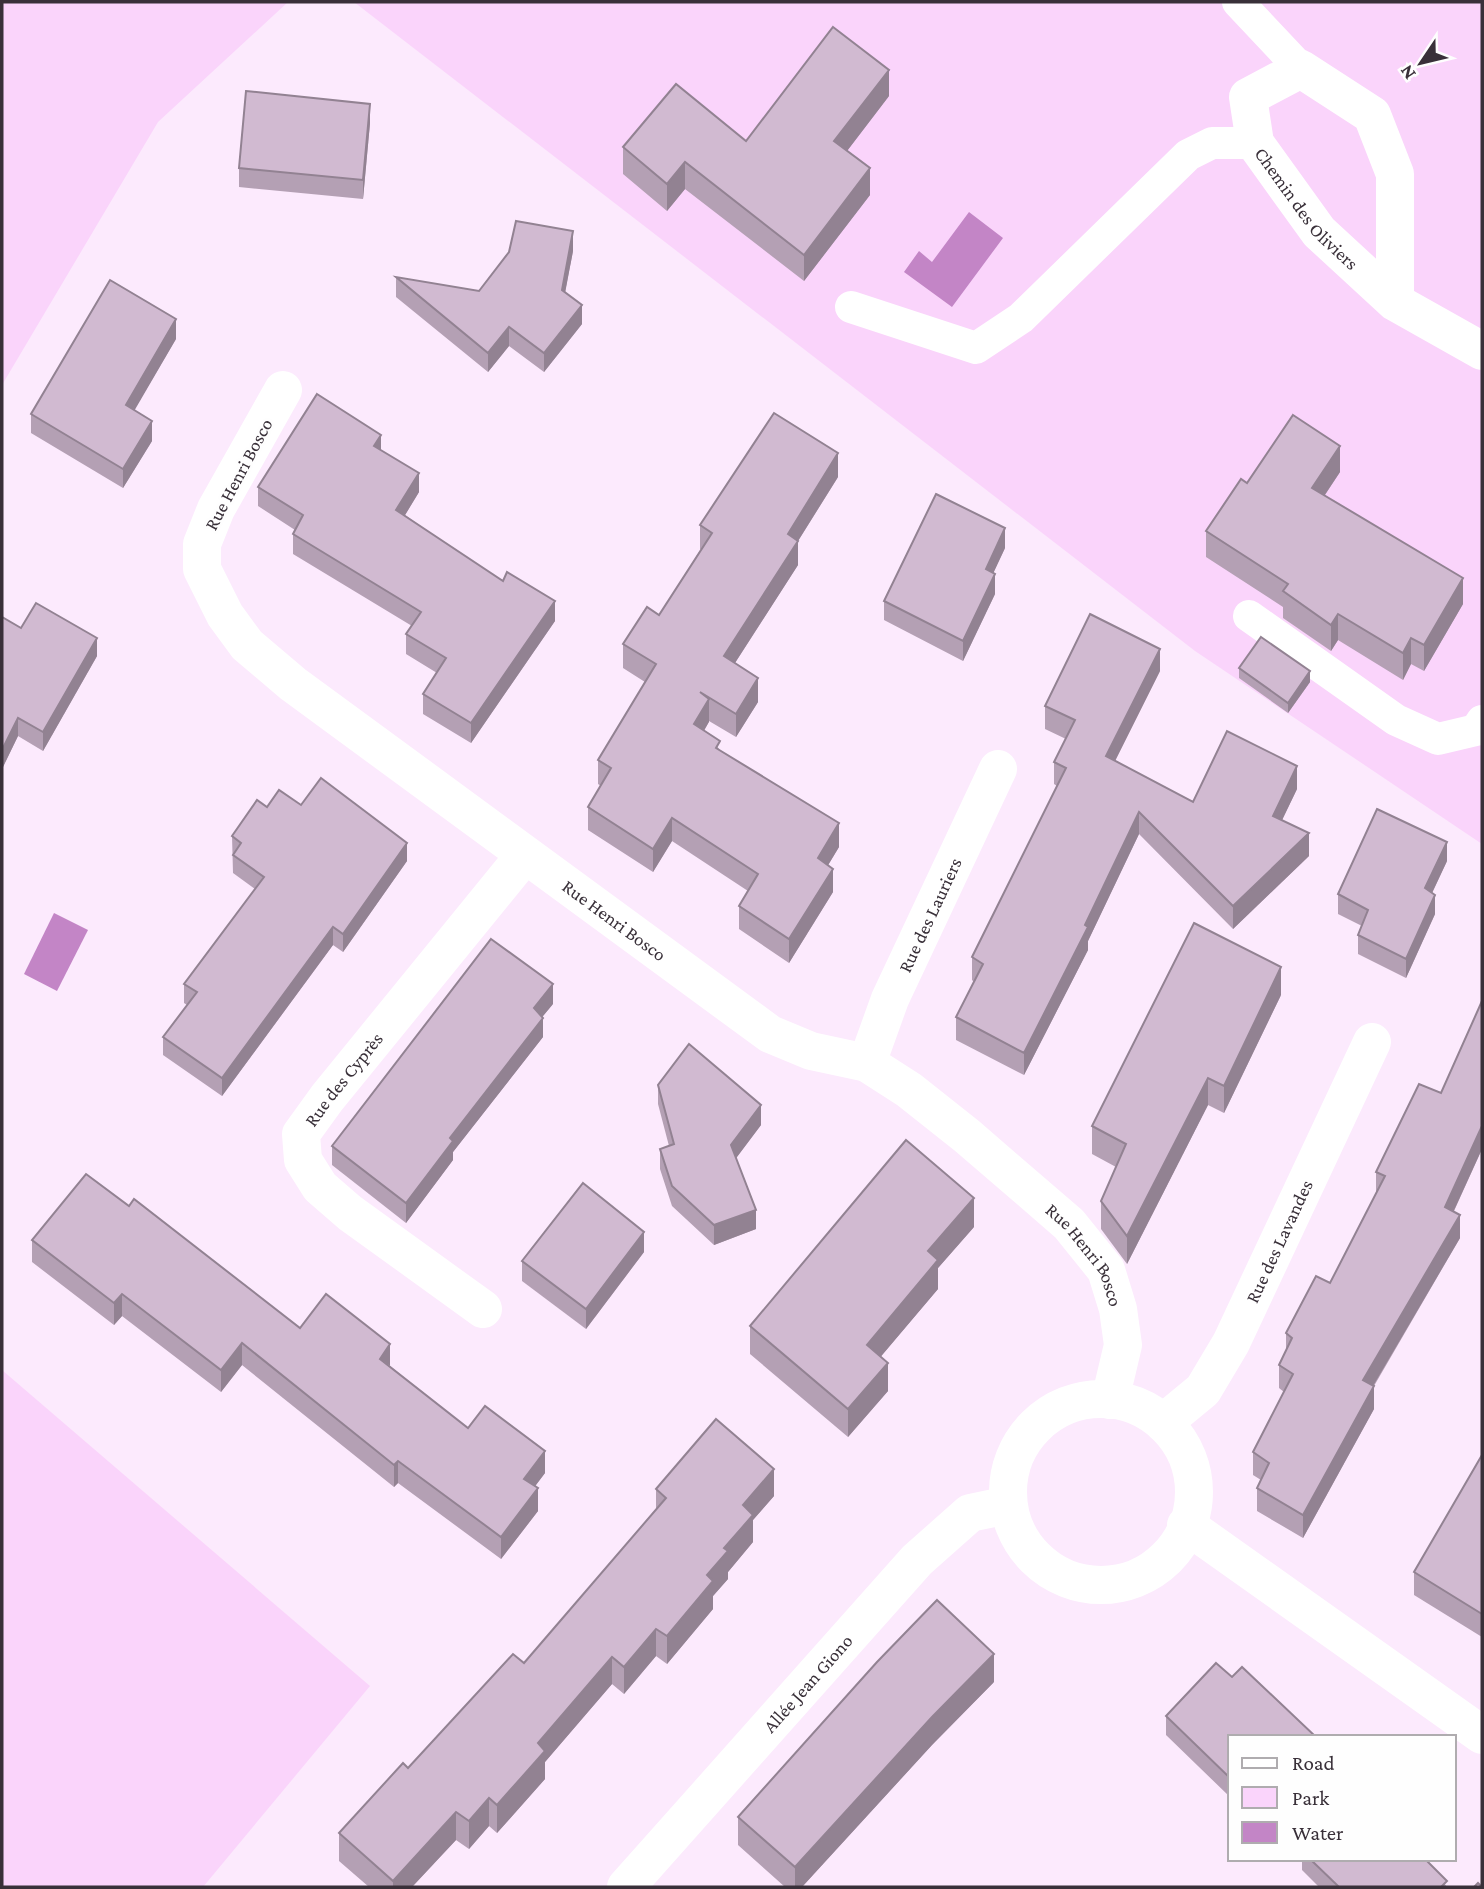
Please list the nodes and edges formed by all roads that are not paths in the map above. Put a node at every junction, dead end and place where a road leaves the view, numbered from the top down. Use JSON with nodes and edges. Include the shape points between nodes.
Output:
{"nodes":[{"id":1,"x":1238,"y":2,"type":"edge"},
{"id":2,"x":1301,"y":69,"type":"junction"},
{"id":3,"x":1255,"y":143,"type":"junction"},
{"id":4,"x":1395,"y":302,"type":"junction"},
{"id":5,"x":851,"y":307,"type":"dead end"},
{"id":6,"x":1482,"y":351,"type":"edge"},
{"id":7,"x":283,"y":390,"type":"dead end"},
{"id":8,"x":1249,"y":617,"type":"dead end"},
{"id":9,"x":1482,"y":721,"type":"edge"},
{"id":10,"x":998,"y":769,"type":"dead end"},
{"id":11,"x":524,"y":856,"type":"junction"},
{"id":12,"x":1372,"y":1042,"type":"dead end"},
{"id":13,"x":867,"y":1063,"type":"junction"},
{"id":14,"x":483,"y":1309,"type":"dead end"},
{"id":15,"x":1110,"y":1400,"type":"junction"},
{"id":16,"x":1163,"y":1423,"type":"junction"},
{"id":17,"x":1008,"y":1505,"type":"junction"},
{"id":18,"x":1186,"y":1525,"type":"junction"},
{"id":19,"x":1482,"y":1735,"type":"edge"},
{"id":20,"x":626,"y":1887,"type":"edge"}],
"edges":[{"from":1,"to":2,"type":"lane"},
{"from":2,"to":3,"type":"street","name":"Chemin des Oliviers","via":[[1248,97]]},
{"from":2,"to":4,"type":"street","via":[[1372,115],[1395,174]]},
{"from":3,"to":4,"type":"street","name":"Chemin des Oliviers","via":[[1319,232]]},
{"from":3,"to":5,"type":"lane","via":[[1212,143],[1188,155],[1021,318],[976,348]]},
{"from":4,"to":6,"type":"street","name":"Chemin des Oliviers"},
{"from":7,"to":11,"type":"street","name":"Rue Henri Bosco","via":[[216,509],[202,544],[202,569],[225,615],[247,645],[293,684]]},
{"from":8,"to":9,"type":"lane","via":[[1396,720],[1438,739],[1476,730]]},
{"from":10,"to":13,"type":"street","name":"Rue des Lauriers","via":[[890,999]]},
{"from":11,"to":13,"type":"street","name":"Rue Henri Bosco","via":[[769,1034],[811,1051]]},
{"from":11,"to":14,"type":"street","name":"Rue des Cyprès","via":[[301,1134],[303,1160],[320,1187]]},
{"from":12,"to":16,"type":"street","name":"Rue des Lavandes","via":[[1231,1343],[1203,1390]]},
{"from":13,"to":15,"type":"street","name":"Rue Henri Bosco","via":[[957,1128],[1069,1224],[1106,1270],[1123,1345]]},
{"from":15,"to":16,"type":"street","via":[[1125,1402]]},
{"from":15,"to":17,"type":"street","via":[[1070,1403],[1030,1431],[1009,1473]]},
{"from":16,"to":18,"type":"street","via":[[1191,1467],[1193,1499]]},
{"from":17,"to":18,"type":"street","via":[[1018,1536],[1040,1563],[1068,1580],[1087,1585],[1120,1583],[1144,1575],[1170,1555]]},
{"from":17,"to":20,"type":"street","name":"Allée Jean Giono","via":[[970,1513],[917,1560]]},
{"from":18,"to":19,"type":"street"}]}
